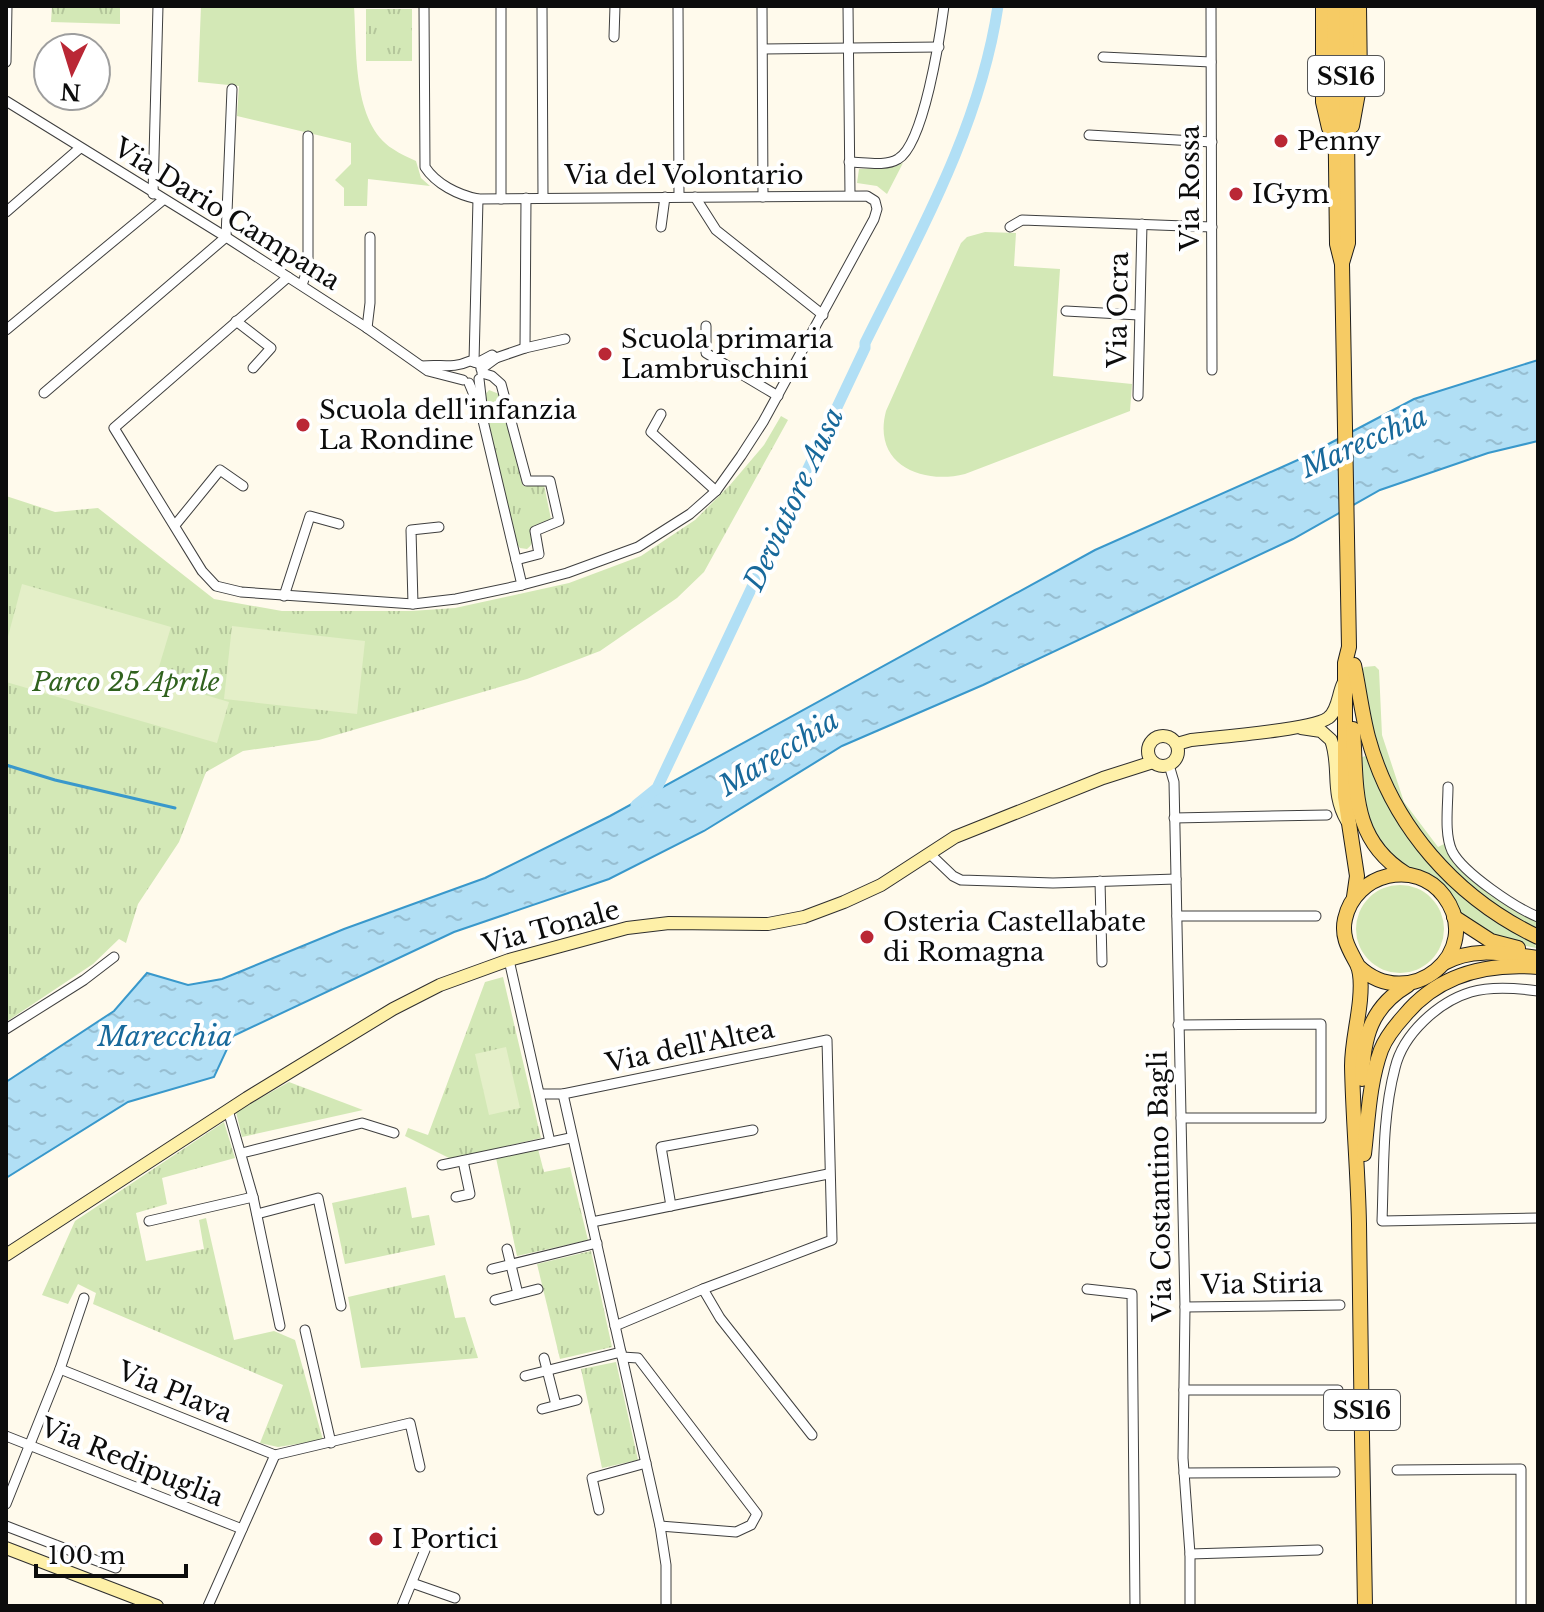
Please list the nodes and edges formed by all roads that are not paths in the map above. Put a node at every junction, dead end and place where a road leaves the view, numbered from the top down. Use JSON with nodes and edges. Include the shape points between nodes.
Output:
{"nodes":[{"id":1,"x":7,"y":6,"type":"edge"},
{"id":2,"x":158,"y":6,"type":"edge"},
{"id":3,"x":424,"y":6,"type":"edge"},
{"id":4,"x":501,"y":6,"type":"edge"},
{"id":5,"x":542,"y":6,"type":"edge"},
{"id":6,"x":615,"y":6,"type":"edge"},
{"id":7,"x":678,"y":6,"type":"edge"},
{"id":8,"x":762,"y":6,"type":"edge"},
{"id":9,"x":848,"y":6,"type":"edge"},
{"id":10,"x":944,"y":6,"type":"edge"},
{"id":11,"x":1211,"y":6,"type":"edge"},
{"id":12,"x":1323,"y":6,"type":"edge"},
{"id":13,"x":1334,"y":6,"type":"edge"},
{"id":14,"x":1346,"y":6,"type":"edge"},
{"id":15,"x":1359,"y":6,"type":"edge"},
{"id":16,"x":614,"y":37,"type":"dead end"},
{"id":17,"x":6,"y":40,"type":"edge"},
{"id":18,"x":848,"y":46,"type":"junction"},
{"id":19,"x":939,"y":47,"type":"junction"},
{"id":20,"x":763,"y":49,"type":"junction"},
{"id":21,"x":1103,"y":57,"type":"dead end"},
{"id":22,"x":6,"y":62,"type":"edge"},
{"id":23,"x":1211,"y":62,"type":"junction"},
{"id":24,"x":232,"y":89,"type":"dead end"},
{"id":25,"x":7,"y":102,"type":"edge"},
{"id":26,"x":1089,"y":135,"type":"dead end"},
{"id":27,"x":308,"y":136,"type":"dead end"},
{"id":28,"x":1212,"y":142,"type":"junction"},
{"id":29,"x":1341,"y":144,"type":"junction"},
{"id":30,"x":80,"y":148,"type":"junction"},
{"id":31,"x":849,"y":162,"type":"junction"},
{"id":32,"x":153,"y":194,"type":"junction"},
{"id":33,"x":850,"y":195,"type":"junction"},
{"id":34,"x":679,"y":196,"type":"junction"},
{"id":35,"x":665,"y":197,"type":"junction"},
{"id":36,"x":695,"y":197,"type":"junction"},
{"id":37,"x":763,"y":197,"type":"junction"},
{"id":38,"x":526,"y":198,"type":"junction"},
{"id":39,"x":543,"y":198,"type":"junction"},
{"id":40,"x":478,"y":199,"type":"junction"},
{"id":41,"x":501,"y":199,"type":"junction"},
{"id":42,"x":163,"y":200,"type":"junction"},
{"id":43,"x":6,"y":212,"type":"edge"},
{"id":44,"x":1142,"y":224,"type":"junction"},
{"id":45,"x":661,"y":227,"type":"dead end"},
{"id":46,"x":1010,"y":227,"type":"dead end"},
{"id":47,"x":1212,"y":227,"type":"junction"},
{"id":48,"x":226,"y":237,"type":"junction"},
{"id":49,"x":370,"y":237,"type":"dead end"},
{"id":50,"x":288,"y":277,"type":"junction"},
{"id":51,"x":302,"y":285,"type":"junction"},
{"id":52,"x":1066,"y":311,"type":"dead end"},
{"id":53,"x":823,"y":315,"type":"junction"},
{"id":54,"x":1139,"y":315,"type":"junction"},
{"id":55,"x":236,"y":321,"type":"junction"},
{"id":56,"x":706,"y":326,"type":"dead end"},
{"id":57,"x":367,"y":328,"type":"junction"},
{"id":58,"x":6,"y":330,"type":"edge"},
{"id":59,"x":565,"y":339,"type":"dead end"},
{"id":60,"x":525,"y":348,"type":"junction"},
{"id":61,"x":422,"y":366,"type":"junction"},
{"id":62,"x":253,"y":368,"type":"dead end"},
{"id":63,"x":1212,"y":370,"type":"dead end"},
{"id":64,"x":475,"y":373,"type":"junction"},
{"id":65,"x":44,"y":393,"type":"dead end"},
{"id":66,"x":778,"y":396,"type":"junction"},
{"id":67,"x":1138,"y":396,"type":"dead end"},
{"id":68,"x":661,"y":414,"type":"dead end"},
{"id":69,"x":243,"y":486,"type":"dead end"},
{"id":70,"x":716,"y":491,"type":"junction"},
{"id":71,"x":176,"y":524,"type":"junction"},
{"id":72,"x":339,"y":524,"type":"dead end"},
{"id":73,"x":439,"y":527,"type":"dead end"},
{"id":74,"x":516,"y":560,"type":"junction"},
{"id":75,"x":522,"y":585,"type":"junction"},
{"id":76,"x":284,"y":596,"type":"junction"},
{"id":77,"x":413,"y":604,"type":"junction"},
{"id":78,"x":1349,"y":647,"type":"junction"},
{"id":79,"x":1354,"y":665,"type":"junction"},
{"id":80,"x":1344,"y":681,"type":"junction"},
{"id":81,"x":1294,"y":728,"type":"junction"},
{"id":82,"x":1177,"y":744,"type":"junction"},
{"id":83,"x":1153,"y":762,"type":"junction"},
{"id":84,"x":1169,"y":765,"type":"junction"},
{"id":85,"x":1448,"y":787,"type":"dead end"},
{"id":86,"x":1327,"y":815,"type":"dead end"},
{"id":87,"x":1174,"y":818,"type":"junction"},
{"id":88,"x":1349,"y":824,"type":"junction"},
{"id":89,"x":930,"y":854,"type":"junction"},
{"id":90,"x":1406,"y":874,"type":"junction"},
{"id":91,"x":1176,"y":879,"type":"junction"},
{"id":92,"x":1100,"y":881,"type":"junction"},
{"id":93,"x":1354,"y":897,"type":"junction"},
{"id":94,"x":1177,"y":916,"type":"junction"},
{"id":95,"x":1316,"y":916,"type":"dead end"},
{"id":96,"x":1454,"y":917,"type":"junction"},
{"id":97,"x":1538,"y":917,"type":"edge"},
{"id":98,"x":1538,"y":937,"type":"edge"},
{"id":99,"x":1538,"y":952,"type":"edge"},
{"id":100,"x":114,"y":957,"type":"dead end"},
{"id":101,"x":1538,"y":958,"type":"edge"},
{"id":102,"x":509,"y":960,"type":"junction"},
{"id":103,"x":1102,"y":962,"type":"dead end"},
{"id":104,"x":1444,"y":963,"type":"junction"},
{"id":105,"x":1358,"y":966,"type":"junction"},
{"id":106,"x":1538,"y":967,"type":"edge"},
{"id":107,"x":1411,"y":984,"type":"junction"},
{"id":108,"x":1538,"y":991,"type":"edge"},
{"id":109,"x":1178,"y":1025,"type":"junction"},
{"id":110,"x":6,"y":1029,"type":"edge"},
{"id":111,"x":540,"y":1094,"type":"junction"},
{"id":112,"x":563,"y":1094,"type":"junction"},
{"id":113,"x":228,"y":1110,"type":"junction"},
{"id":114,"x":1181,"y":1118,"type":"junction"},
{"id":115,"x":753,"y":1130,"type":"dead end"},
{"id":116,"x":394,"y":1133,"type":"dead end"},
{"id":117,"x":570,"y":1138,"type":"junction"},
{"id":118,"x":550,"y":1142,"type":"junction"},
{"id":119,"x":242,"y":1153,"type":"junction"},
{"id":120,"x":1364,"y":1154,"type":"junction"},
{"id":121,"x":463,"y":1161,"type":"junction"},
{"id":122,"x":442,"y":1165,"type":"dead end"},
{"id":123,"x":828,"y":1174,"type":"junction"},
{"id":124,"x":253,"y":1197,"type":"junction"},
{"id":125,"x":456,"y":1197,"type":"dead end"},
{"id":126,"x":671,"y":1206,"type":"junction"},
{"id":127,"x":257,"y":1214,"type":"junction"},
{"id":128,"x":1359,"y":1215,"type":"junction"},
{"id":129,"x":1538,"y":1218,"type":"edge"},
{"id":130,"x":149,"y":1221,"type":"dead end"},
{"id":131,"x":592,"y":1222,"type":"junction"},
{"id":132,"x":597,"y":1243,"type":"junction"},
{"id":133,"x":507,"y":1249,"type":"dead end"},
{"id":134,"x":6,"y":1255,"type":"edge"},
{"id":135,"x":511,"y":1264,"type":"junction"},
{"id":136,"x":492,"y":1269,"type":"dead end"},
{"id":137,"x":538,"y":1289,"type":"dead end"},
{"id":138,"x":703,"y":1289,"type":"junction"},
{"id":139,"x":1087,"y":1289,"type":"dead end"},
{"id":140,"x":518,"y":1294,"type":"junction"},
{"id":141,"x":84,"y":1298,"type":"dead end"},
{"id":142,"x":495,"y":1300,"type":"dead end"},
{"id":143,"x":1340,"y":1305,"type":"dead end"},
{"id":144,"x":341,"y":1306,"type":"dead end"},
{"id":145,"x":1185,"y":1307,"type":"junction"},
{"id":146,"x":280,"y":1326,"type":"dead end"},
{"id":147,"x":615,"y":1326,"type":"junction"},
{"id":148,"x":305,"y":1330,"type":"dead end"},
{"id":149,"x":622,"y":1354,"type":"junction"},
{"id":150,"x":544,"y":1358,"type":"dead end"},
{"id":151,"x":60,"y":1369,"type":"junction"},
{"id":152,"x":547,"y":1371,"type":"junction"},
{"id":153,"x":525,"y":1376,"type":"dead end"},
{"id":154,"x":1184,"y":1390,"type":"junction"},
{"id":155,"x":1338,"y":1390,"type":"dead end"},
{"id":156,"x":577,"y":1400,"type":"dead end"},
{"id":157,"x":556,"y":1405,"type":"junction"},
{"id":158,"x":542,"y":1409,"type":"dead end"},
{"id":159,"x":812,"y":1435,"type":"dead end"},
{"id":160,"x":6,"y":1436,"type":"edge"},
{"id":161,"x":331,"y":1443,"type":"junction"},
{"id":162,"x":30,"y":1445,"type":"junction"},
{"id":163,"x":275,"y":1455,"type":"junction"},
{"id":164,"x":646,"y":1463,"type":"junction"},
{"id":165,"x":420,"y":1467,"type":"dead end"},
{"id":166,"x":1397,"y":1470,"type":"dead end"},
{"id":167,"x":1335,"y":1472,"type":"dead end"},
{"id":168,"x":1184,"y":1473,"type":"junction"},
{"id":169,"x":6,"y":1504,"type":"edge"},
{"id":170,"x":599,"y":1510,"type":"dead end"},
{"id":171,"x":6,"y":1526,"type":"edge"},
{"id":172,"x":660,"y":1526,"type":"junction"},
{"id":173,"x":242,"y":1529,"type":"junction"},
{"id":174,"x":427,"y":1545,"type":"dead end"},
{"id":175,"x":62,"y":1547,"type":"junction"},
{"id":176,"x":6,"y":1548,"type":"edge"},
{"id":177,"x":1318,"y":1550,"type":"dead end"},
{"id":178,"x":1190,"y":1554,"type":"junction"},
{"id":179,"x":56,"y":1567,"type":"junction"},
{"id":180,"x":116,"y":1568,"type":"dead end"},
{"id":181,"x":412,"y":1583,"type":"junction"},
{"id":182,"x":455,"y":1598,"type":"dead end"},
{"id":183,"x":210,"y":1605,"type":"edge"},
{"id":184,"x":157,"y":1606,"type":"edge"},
{"id":185,"x":402,"y":1606,"type":"edge"},
{"id":186,"x":666,"y":1606,"type":"edge"},
{"id":187,"x":1135,"y":1606,"type":"edge"},
{"id":188,"x":1190,"y":1606,"type":"edge"},
{"id":189,"x":1365,"y":1606,"type":"edge"},
{"id":190,"x":1521,"y":1606,"type":"edge"}],
"edges":[{"from":1,"to":17,"type":"street"},
{"from":2,"to":32,"type":"street"},
{"from":3,"to":40,"type":"street","via":[[425,167],[440,182]]},
{"from":4,"to":41,"type":"street"},
{"from":5,"to":39,"type":"street"},
{"from":6,"to":16,"type":"street"},
{"from":7,"to":34,"type":"street"},
{"from":8,"to":20,"type":"street"},
{"from":9,"to":18,"type":"street"},
{"from":10,"to":19,"type":"street"},
{"from":11,"to":23,"type":"street","name":"Via Rossa"},
{"from":12,"to":29,"type":"main road","via":[[1323,102],[1328,125]]},
{"from":13,"to":29,"type":"main road","number":"SS16"},
{"from":14,"to":29,"type":"main road","number":"SS16"},
{"from":15,"to":29,"type":"main road","via":[[1358,103]]},
{"from":17,"to":22,"type":"street"},
{"from":18,"to":19,"type":"street"},
{"from":18,"to":20,"type":"street"},
{"from":18,"to":31,"type":"street"},
{"from":19,"to":31,"type":"street","via":[[923,111],[905,153],[888,163]]},
{"from":20,"to":37,"type":"street"},
{"from":21,"to":23,"type":"street"},
{"from":23,"to":28,"type":"street","name":"Via Rossa"},
{"from":24,"to":48,"type":"street"},
{"from":25,"to":30,"type":"street","name":"Via Dario Campana"},
{"from":26,"to":28,"type":"street"},
{"from":27,"to":51,"type":"street","via":[[308,268]]},
{"from":28,"to":47,"type":"street","name":"Via Rossa"},
{"from":29,"to":78,"type":"main road","number":"SS16","via":[[1337,244],[1342,264]]},
{"from":30,"to":32,"type":"street","name":"Via Dario Campana"},
{"from":30,"to":43,"type":"street"},
{"from":31,"to":33,"type":"street"},
{"from":32,"to":42,"type":"street","name":"Via Dario Campana"},
{"from":33,"to":37,"type":"street","name":"Via del Volontario"},
{"from":33,"to":53,"type":"street","name":"Via del Volontario","via":[[867,196],[877,209]]},
{"from":34,"to":35,"type":"street","name":"Via del Volontario"},
{"from":34,"to":36,"type":"street","name":"Via del Volontario"},
{"from":35,"to":39,"type":"street","name":"Via del Volontario"},
{"from":35,"to":45,"type":"street"},
{"from":36,"to":37,"type":"street","name":"Via del Volontario"},
{"from":36,"to":53,"type":"street","via":[[716,230]]},
{"from":38,"to":39,"type":"street","name":"Via del Volontario"},
{"from":38,"to":41,"type":"street","name":"Via del Volontario"},
{"from":38,"to":60,"type":"street"},
{"from":40,"to":41,"type":"street","name":"Via del Volontario"},
{"from":40,"to":64,"type":"street"},
{"from":42,"to":48,"type":"street","name":"Via Dario Campana"},
{"from":42,"to":58,"type":"street"},
{"from":44,"to":46,"type":"street","via":[[1022,220]]},
{"from":44,"to":47,"type":"street"},
{"from":44,"to":54,"type":"street","name":"Via Ocra"},
{"from":47,"to":63,"type":"street","name":"Via Rossa"},
{"from":48,"to":50,"type":"street","name":"Via Dario Campana"},
{"from":48,"to":65,"type":"street"},
{"from":49,"to":57,"type":"street"},
{"from":50,"to":51,"type":"street","name":"Via Dario Campana"},
{"from":50,"to":55,"type":"street"},
{"from":51,"to":57,"type":"street","name":"Via Dario Campana"},
{"from":52,"to":54,"type":"street"},
{"from":53,"to":66,"type":"street"},
{"from":54,"to":67,"type":"street","name":"Via Ocra"},
{"from":55,"to":62,"type":"street","via":[[271,348]]},
{"from":55,"to":71,"type":"street","via":[[114,428]]},
{"from":56,"to":66,"type":"street","via":[[706,353]]},
{"from":57,"to":61,"type":"street","name":"Via Dario Campana"},
{"from":59,"to":60,"type":"street"},
{"from":60,"to":64,"type":"street","via":[[496,358]]},
{"from":61,"to":64,"type":"street","name":"Via Dario Campana","via":[[437,375]]},
{"from":61,"to":64,"type":"street","via":[[462,367],[467,362]]},
{"from":64,"to":74,"type":"street"},
{"from":64,"to":74,"type":"street","via":[[501,384],[527,481],[550,481],[559,521],[535,531],[539,554]]},
{"from":66,"to":70,"type":"street"},
{"from":68,"to":70,"type":"street","via":[[651,432]]},
{"from":69,"to":71,"type":"street","via":[[220,470]]},
{"from":70,"to":75,"type":"street","via":[[638,547]]},
{"from":71,"to":76,"type":"street","via":[[216,586]]},
{"from":72,"to":76,"type":"street","via":[[310,516]]},
{"from":73,"to":77,"type":"street","via":[[411,530]]},
{"from":74,"to":75,"type":"street"},
{"from":75,"to":77,"type":"street"},
{"from":76,"to":77,"type":"street"},
{"from":78,"to":79,"type":"main road","number":"SS16"},
{"from":78,"to":80,"type":"main road","number":"SS16"},
{"from":79,"to":90,"type":"main road","number":"SS16","via":[[1351,709],[1360,815],[1375,850]]},
{"from":79,"to":98,"type":"main road","via":[[1380,773],[1410,829],[1474,899]]},
{"from":80,"to":81,"type":"street","via":[[1330,717]]},
{"from":80,"to":88,"type":"main road","number":"SS16"},
{"from":81,"to":82,"type":"street"},
{"from":81,"to":88,"type":"street","via":[[1321,731],[1331,740],[1335,788]]},
{"from":82,"to":83,"type":"street","via":[[1156,738],[1149,750]]},
{"from":82,"to":84,"type":"street","via":[[1178,756]]},
{"from":83,"to":84,"type":"street"},
{"from":83,"to":89,"type":"street","name":"Via Tonale","via":[[1026,807],[955,837]]},
{"from":84,"to":87,"type":"street","name":"Via Costantino Bagli"},
{"from":85,"to":97,"type":"street","via":[[1453,853],[1485,883]]},
{"from":86,"to":87,"type":"street"},
{"from":87,"to":91,"type":"street","name":"Via Costantino Bagli"},
{"from":88,"to":93,"type":"main road","number":"SS16","via":[[1357,876]]},
{"from":89,"to":92,"type":"street","via":[[961,880]]},
{"from":89,"to":102,"type":"street","name":"Via Tonale","via":[[859,896],[785,921],[639,926]]},
{"from":90,"to":93,"type":"main road","via":[[1381,877]]},
{"from":90,"to":96,"type":"main road","number":"SS16","via":[[1436,887]]},
{"from":91,"to":92,"type":"street"},
{"from":91,"to":94,"type":"street","name":"Via Costantino Bagli"},
{"from":92,"to":103,"type":"street"},
{"from":93,"to":105,"type":"main road","number":"SS16","via":[[1344,930]]},
{"from":94,"to":95,"type":"street"},
{"from":94,"to":109,"type":"street","name":"Via Costantino Bagli"},
{"from":96,"to":99,"type":"main road","via":[[1491,941]]},
{"from":96,"to":104,"type":"main road","via":[[1454,942]]},
{"from":100,"to":110,"type":"street"},
{"from":101,"to":104,"type":"main road","via":[[1471,952]]},
{"from":102,"to":111,"type":"street"},
{"from":102,"to":113,"type":"street","name":"Via Tonale","via":[[393,1009]]},
{"from":104,"to":107,"type":"main road","number":"SS16"},
{"from":105,"to":107,"type":"main road","via":[[1385,983]]},
{"from":105,"to":128,"type":"main road","number":"SS16","via":[[1360,1002],[1352,1064]]},
{"from":106,"to":120,"type":"main road","via":[[1463,973],[1412,1005],[1382,1047]]},
{"from":107,"to":120,"type":"main road","number":"SS16","via":[[1391,995],[1368,1032],[1362,1063]]},
{"from":108,"to":129,"type":"street","via":[[1497,988],[1470,993],[1427,1017],[1410,1037],[1395,1065],[1385,1127],[1382,1221]]},
{"from":109,"to":114,"type":"street","name":"Via Costantino Bagli"},
{"from":109,"to":114,"type":"street","via":[[1321,1024],[1321,1118]]},
{"from":111,"to":112,"type":"street","name":"Via dell'Altea"},
{"from":111,"to":118,"type":"street"},
{"from":112,"to":117,"type":"street"},
{"from":112,"to":123,"type":"street","name":"Via dell'Altea","via":[[827,1040]]},
{"from":113,"to":119,"type":"street"},
{"from":113,"to":134,"type":"street","name":"Via Tonale"},
{"from":114,"to":145,"type":"street","name":"Via Costantino Bagli"},
{"from":115,"to":126,"type":"street","via":[[661,1147]]},
{"from":116,"to":119,"type":"street","via":[[362,1123]]},
{"from":117,"to":118,"type":"street"},
{"from":117,"to":131,"type":"street"},
{"from":118,"to":121,"type":"street"},
{"from":119,"to":124,"type":"street"},
{"from":120,"to":128,"type":"main road","number":"SS16"},
{"from":121,"to":122,"type":"street"},
{"from":121,"to":125,"type":"street","via":[[470,1194]]},
{"from":123,"to":126,"type":"street"},
{"from":123,"to":138,"type":"street","via":[[832,1240]]},
{"from":124,"to":127,"type":"street"},
{"from":124,"to":130,"type":"street"},
{"from":126,"to":131,"type":"street"},
{"from":127,"to":144,"type":"street","via":[[318,1198]]},
{"from":127,"to":146,"type":"street"},
{"from":128,"to":189,"type":"main road","number":"SS16"},
{"from":131,"to":132,"type":"street"},
{"from":132,"to":135,"type":"street"},
{"from":132,"to":147,"type":"street"},
{"from":133,"to":135,"type":"street"},
{"from":135,"to":136,"type":"street"},
{"from":135,"to":140,"type":"street"},
{"from":137,"to":140,"type":"street"},
{"from":138,"to":147,"type":"street"},
{"from":138,"to":159,"type":"street"},
{"from":139,"to":187,"type":"street","via":[[1132,1294]]},
{"from":140,"to":142,"type":"street"},
{"from":141,"to":151,"type":"street"},
{"from":143,"to":145,"type":"street","name":"Via Stiria"},
{"from":145,"to":154,"type":"street","name":"Via Costantino Bagli"},
{"from":147,"to":149,"type":"street"},
{"from":148,"to":161,"type":"street"},
{"from":149,"to":152,"type":"street"},
{"from":149,"to":164,"type":"street"},
{"from":149,"to":172,"type":"street","via":[[638,1358],[757,1514],[751,1525],[736,1532]]},
{"from":150,"to":152,"type":"street"},
{"from":151,"to":162,"type":"street"},
{"from":151,"to":163,"type":"street","name":"Via Plava"},
{"from":152,"to":153,"type":"street"},
{"from":152,"to":157,"type":"street"},
{"from":154,"to":155,"type":"street"},
{"from":154,"to":168,"type":"street","name":"Via Costantino Bagli"},
{"from":156,"to":157,"type":"street"},
{"from":157,"to":158,"type":"street"},
{"from":160,"to":162,"type":"street","name":"Via Redipuglia"},
{"from":161,"to":163,"type":"street"},
{"from":161,"to":165,"type":"street","via":[[410,1423]]},
{"from":162,"to":169,"type":"street"},
{"from":162,"to":173,"type":"street","name":"Via Redipuglia"},
{"from":163,"to":173,"type":"street"},
{"from":164,"to":170,"type":"street","via":[[592,1478]]},
{"from":164,"to":172,"type":"street"},
{"from":166,"to":190,"type":"street","via":[[1521,1469]]},
{"from":167,"to":168,"type":"street"},
{"from":168,"to":178,"type":"street","name":"Via Costantino Bagli"},
{"from":171,"to":175,"type":"street"},
{"from":172,"to":186,"type":"street"},
{"from":173,"to":183,"type":"street"},
{"from":174,"to":181,"type":"street"},
{"from":175,"to":179,"type":"street"},
{"from":175,"to":180,"type":"street"},
{"from":176,"to":179,"type":"street"},
{"from":177,"to":178,"type":"street"},
{"from":178,"to":188,"type":"street","name":"Via Costantino Bagli"},
{"from":179,"to":184,"type":"street"},
{"from":181,"to":182,"type":"street"},
{"from":181,"to":185,"type":"street"}]}
